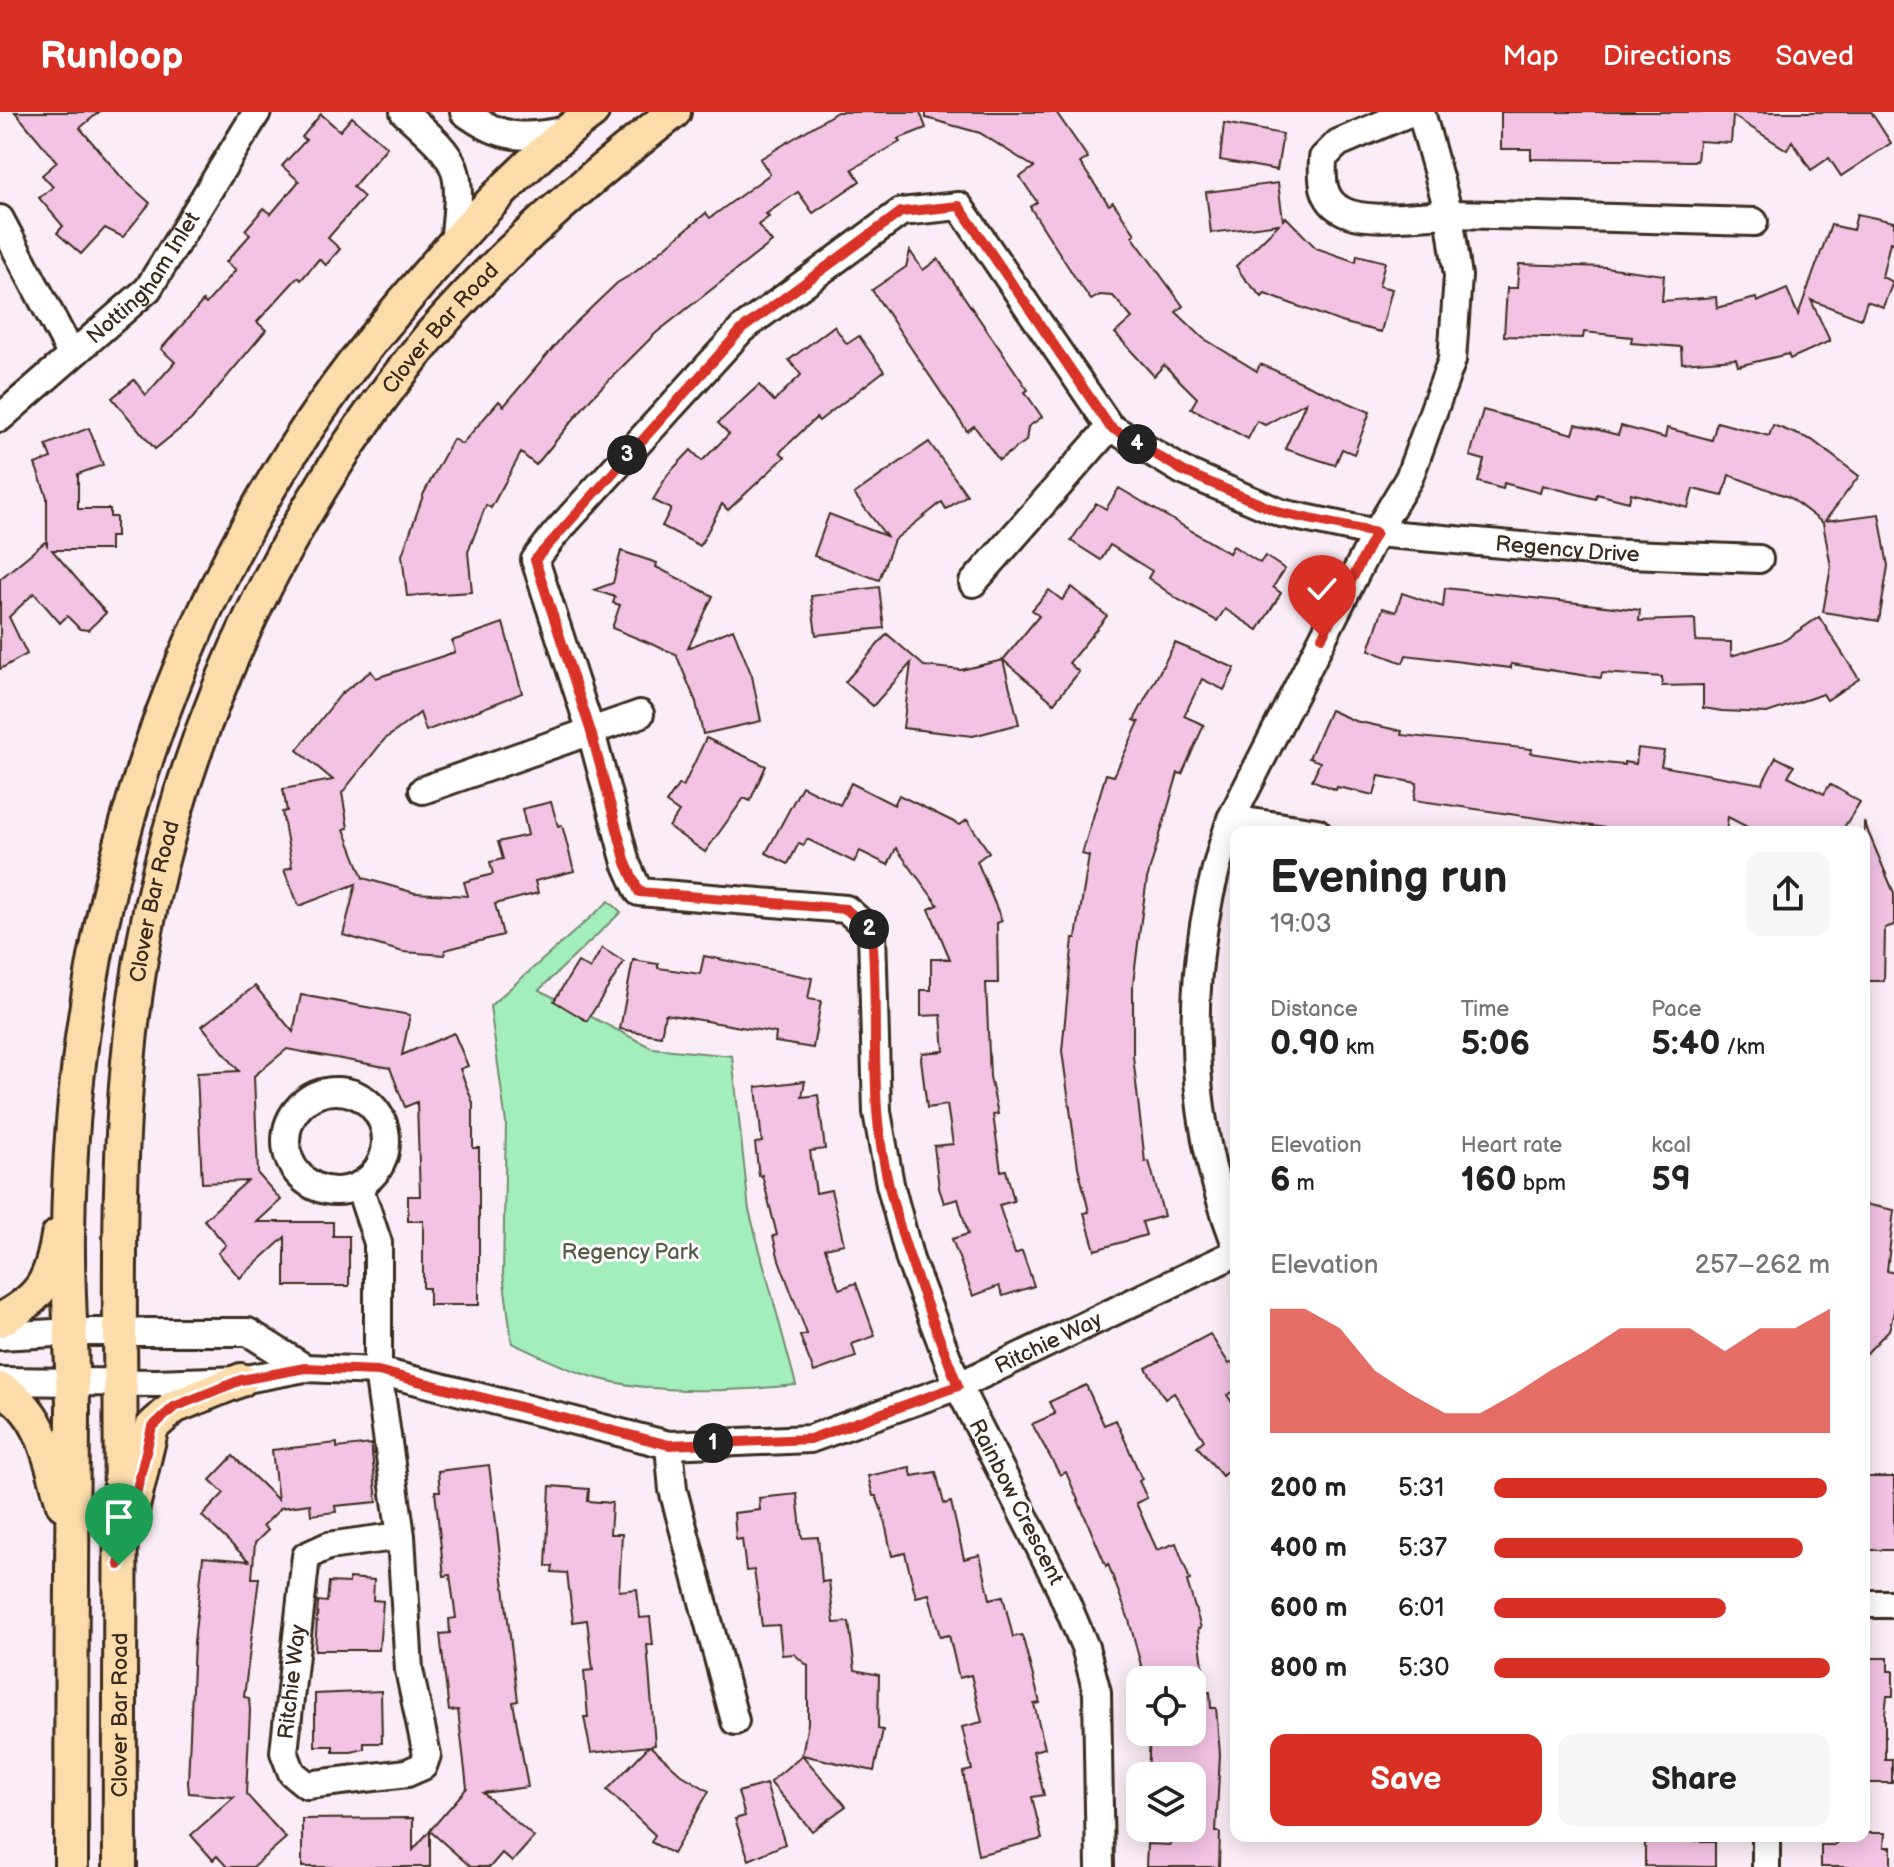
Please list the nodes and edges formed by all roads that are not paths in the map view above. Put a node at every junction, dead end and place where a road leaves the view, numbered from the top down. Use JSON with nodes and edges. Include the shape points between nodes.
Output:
{"nodes":[{"id":1,"x":257,"y":112,"type":"edge"},
{"id":2,"x":404,"y":112,"type":"edge"},
{"id":3,"x":464,"y":112,"type":"edge"},
{"id":4,"x":674,"y":112,"type":"edge"},
{"id":5,"x":1411,"y":112,"type":"edge"},
{"id":6,"x":1421,"y":112,"type":"edge"},
{"id":7,"x":580,"y":121,"type":"edge"},
{"id":8,"x":1449,"y":214,"type":"junction"},
{"id":9,"x":0,"y":219,"type":"edge"},
{"id":10,"x":1754,"y":222,"type":"dead end"},
{"id":11,"x":454,"y":244,"type":"junction"},
{"id":12,"x":71,"y":354,"type":"junction"},
{"id":13,"x":0,"y":418,"type":"edge"},
{"id":14,"x":1110,"y":427,"type":"junction"},
{"id":15,"x":1376,"y":533,"type":"junction"},
{"id":16,"x":1759,"y":559,"type":"dead end"},
{"id":17,"x":973,"y":583,"type":"dead end"},
{"id":18,"x":640,"y":714,"type":"dead end"},
{"id":19,"x":591,"y":732,"type":"junction"},
{"id":20,"x":423,"y":790,"type":"dead end"},
{"id":21,"x":1231,"y":819,"type":"junction"},
{"id":22,"x":1277,"y":826,"type":"edge"},
{"id":23,"x":74,"y":1130,"type":"junction"},
{"id":24,"x":359,"y":1186,"type":"dead end"},
{"id":25,"x":1226,"y":1191,"type":"edge"},
{"id":26,"x":1230,"y":1213,"type":"edge"},
{"id":27,"x":1230,"y":1256,"type":"edge"},
{"id":28,"x":0,"y":1320,"type":"edge"},
{"id":29,"x":120,"y":1331,"type":"junction"},
{"id":30,"x":72,"y":1332,"type":"junction"},
{"id":31,"x":0,"y":1336,"type":"edge"},
{"id":32,"x":305,"y":1368,"type":"junction"},
{"id":33,"x":378,"y":1371,"type":"junction"},
{"id":34,"x":241,"y":1380,"type":"junction"},
{"id":35,"x":0,"y":1381,"type":"edge"},
{"id":36,"x":73,"y":1382,"type":"junction"},
{"id":37,"x":120,"y":1382,"type":"junction"},
{"id":38,"x":958,"y":1386,"type":"junction"},
{"id":39,"x":0,"y":1389,"type":"edge"},
{"id":40,"x":669,"y":1445,"type":"junction"},
{"id":41,"x":72,"y":1530,"type":"junction"},
{"id":42,"x":401,"y":1536,"type":"junction"},
{"id":43,"x":119,"y":1565,"type":"junction"},
{"id":44,"x":1870,"y":1604,"type":"edge"},
{"id":45,"x":1894,"y":1604,"type":"edge"},
{"id":46,"x":735,"y":1721,"type":"dead end"},
{"id":47,"x":1766,"y":1842,"type":"edge"},
{"id":48,"x":71,"y":1867,"type":"edge"},
{"id":49,"x":120,"y":1867,"type":"edge"},
{"id":50,"x":1100,"y":1867,"type":"edge"},
{"id":51,"x":1766,"y":1867,"type":"edge"}],
"edges":[{"from":1,"to":12,"type":"street","name":"Nottingham Inlet","via":[[148,289]]},
{"from":2,"to":11,"type":"street","via":[[436,141],[456,169],[460,183]]},
{"from":3,"to":7,"type":"street","via":[[505,135],[530,138]]},
{"from":4,"to":29,"type":"main road","name":"Clover Bar Road","via":[[580,185],[434,332],[349,445],[256,604],[181,796],[151,907],[128,1050],[120,1187]]},
{"from":5,"to":8,"type":"street","via":[[1338,143],[1323,158],[1328,200],[1344,213]]},
{"from":6,"to":8,"type":"street"},
{"from":7,"to":11,"type":"main road","name":"Clover Bar Road","via":[[499,192]]},
{"from":8,"to":10,"type":"street"},
{"from":8,"to":15,"type":"street","via":[[1458,276],[1452,360],[1409,478]]},
{"from":9,"to":12,"type":"street"},
{"from":11,"to":23,"type":"main road","name":"Clover Bar Road","via":[[339,379],[287,455],[232,552],[170,688],[99,931]]},
{"from":12,"to":13,"type":"street","name":"Nottingham Inlet"},
{"from":14,"to":15,"type":"street","name":"Rainbow Crescent","via":[[1183,471],[1281,513]]},
{"from":14,"to":17,"type":"street"},
{"from":14,"to":19,"type":"street","name":"Rainbow Crescent","via":[[959,206],[901,212],[742,329],[535,560]]},
{"from":15,"to":16,"type":"street","name":"Regency Drive","via":[[1603,553]]},
{"from":15,"to":21,"type":"street"},
{"from":18,"to":19,"type":"street"},
{"from":19,"to":20,"type":"street"},
{"from":19,"to":38,"type":"street","name":"Rainbow Crescent","via":[[626,863],[639,892],[846,909],[872,932],[877,1112],[890,1184],[910,1260]]},
{"from":21,"to":22,"type":"street"},
{"from":21,"to":25,"type":"street","via":[[1214,869],[1197,983],[1194,1050],[1204,1142]]},
{"from":23,"to":28,"type":"main road","via":[[51,1273],[35,1298]]},
{"from":23,"to":30,"type":"main road","name":"Clover Bar Road","via":[[68,1233]]},
{"from":24,"to":33,"type":"street","name":"Ritchie Way","via":[[378,1243]]},
{"from":25,"to":26,"type":"street"},
{"from":27,"to":38,"type":"street","name":"Ritchie Way"},
{"from":29,"to":30,"type":"street","name":"Ritchie Way"},
{"from":29,"to":32,"type":"street","name":"Ritchie Way","via":[[248,1332]]},
{"from":29,"to":37,"type":"main road","name":"Clover Bar Road"},
{"from":30,"to":31,"type":"street","name":"Ritchie Way"},
{"from":30,"to":36,"type":"main road","name":"Clover Bar Road"},
{"from":32,"to":33,"type":"street","name":"Ritchie Way"},
{"from":32,"to":34,"type":"street","name":"Ritchie Way"},
{"from":33,"to":40,"type":"street","name":"Ritchie Way"},
{"from":33,"to":42,"type":"street","name":"Ritchie Way"},
{"from":34,"to":37,"type":"street","name":"Ritchie Way"},
{"from":34,"to":43,"type":"main road","via":[[174,1407],[152,1427]]},
{"from":35,"to":36,"type":"street","name":"Ritchie Way"},
{"from":36,"to":37,"type":"street","name":"Ritchie Way"},
{"from":36,"to":41,"type":"main road","name":"Clover Bar Road"},
{"from":37,"to":43,"type":"main road","name":"Clover Bar Road"},
{"from":38,"to":40,"type":"street","name":"Ritchie Way","via":[[810,1439]]},
{"from":38,"to":50,"type":"street","name":"Rainbow Crescent","via":[[1085,1647],[1097,1692]]},
{"from":39,"to":41,"type":"main road","via":[[19,1398],[36,1421]]},
{"from":40,"to":46,"type":"street","via":[[673,1490]]},
{"from":41,"to":48,"type":"main road","name":"Clover Bar Road"},
{"from":42,"to":42,"type":"street","name":"Ritchie Way","via":[[328,1546],[306,1556],[284,1752],[292,1773],[307,1785],[407,1773],[423,1766],[427,1755],[409,1670]]},
{"from":43,"to":49,"type":"main road","name":"Clover Bar Road"},
{"from":44,"to":45,"type":"street"},
{"from":47,"to":51,"type":"street"}]}
